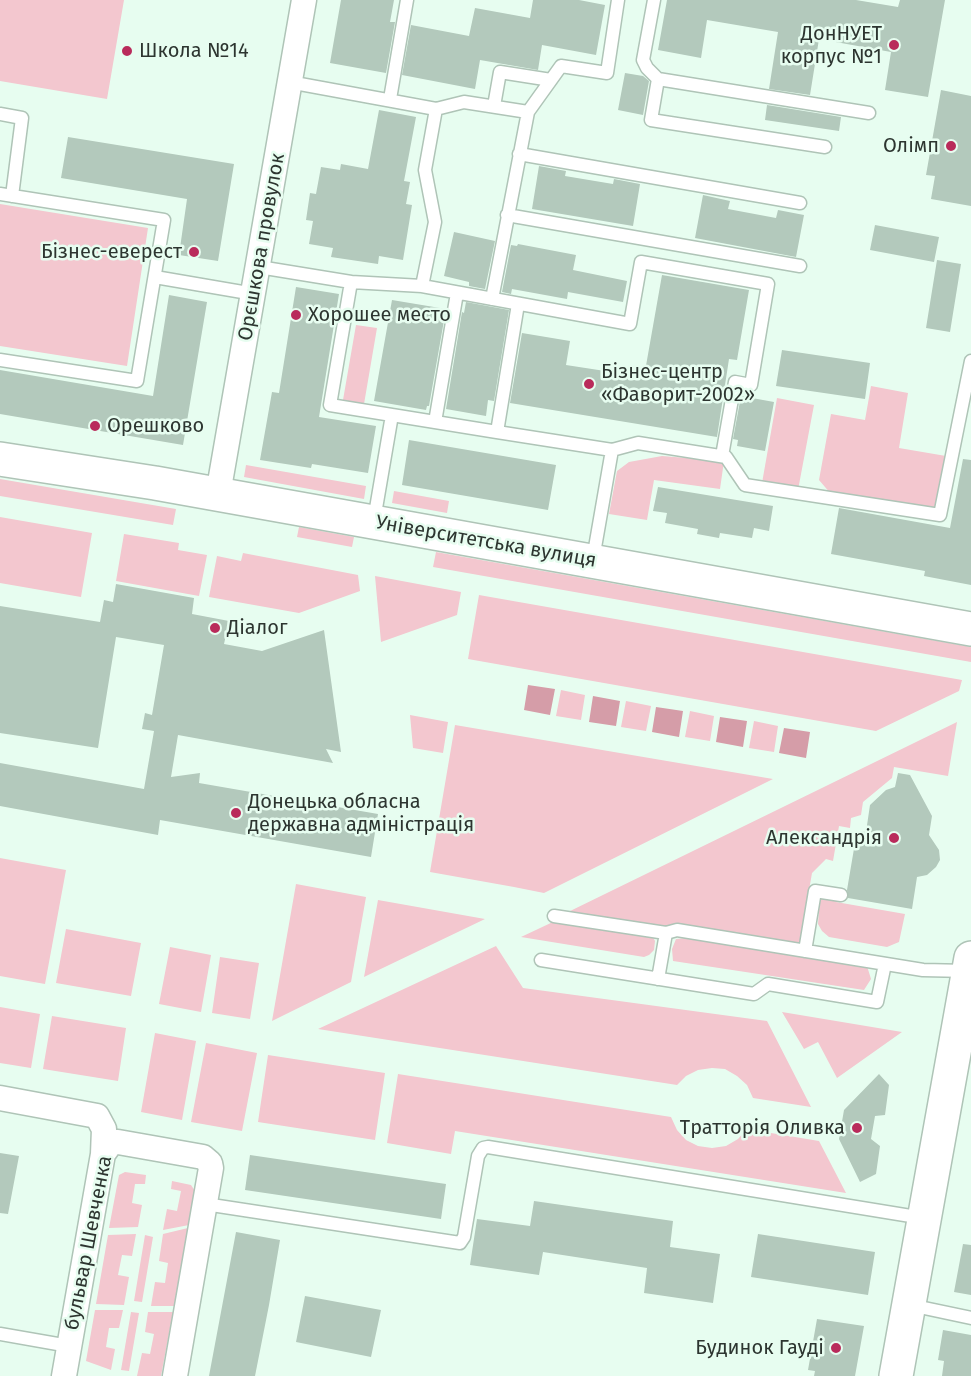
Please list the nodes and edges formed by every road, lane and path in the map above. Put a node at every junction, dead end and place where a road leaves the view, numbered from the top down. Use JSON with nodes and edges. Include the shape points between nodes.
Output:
{"nodes":[{"id":1,"x":304,"y":0,"type":"edge"},
{"id":2,"x":407,"y":0,"type":"edge"},
{"id":3,"x":618,"y":0,"type":"edge"},
{"id":4,"x":654,"y":0,"type":"edge"},
{"id":5,"x":658,"y":79,"type":"junction"},
{"id":6,"x":551,"y":80,"type":"junction"},
{"id":7,"x":289,"y":82,"type":"junction"},
{"id":8,"x":390,"y":99,"type":"junction"},
{"id":9,"x":494,"y":106,"type":"junction"},
{"id":10,"x":436,"y":109,"type":"junction"},
{"id":11,"x":528,"y":112,"type":"junction"},
{"id":12,"x":868,"y":113,"type":"dead end"},
{"id":13,"x":0,"y":114,"type":"edge"},
{"id":14,"x":825,"y":147,"type":"dead end"},
{"id":15,"x":519,"y":154,"type":"junction"},
{"id":16,"x":6,"y":195,"type":"edge"},
{"id":17,"x":800,"y":203,"type":"dead end"},
{"id":18,"x":507,"y":215,"type":"junction"},
{"id":19,"x":259,"y":267,"type":"junction"},
{"id":20,"x":800,"y":267,"type":"dead end"},
{"id":21,"x":155,"y":277,"type":"junction"},
{"id":22,"x":351,"y":282,"type":"junction"},
{"id":23,"x":422,"y":286,"type":"junction"},
{"id":24,"x":457,"y":293,"type":"junction"},
{"id":25,"x":254,"y":294,"type":"junction"},
{"id":26,"x":492,"y":299,"type":"junction"},
{"id":27,"x":518,"y":304,"type":"junction"},
{"id":28,"x":0,"y":360,"type":"edge"},
{"id":29,"x":971,"y":362,"type":"edge"},
{"id":30,"x":392,"y":415,"type":"junction"},
{"id":31,"x":435,"y":422,"type":"junction"},
{"id":32,"x":497,"y":432,"type":"junction"},
{"id":33,"x":612,"y":450,"type":"junction"},
{"id":34,"x":722,"y":456,"type":"junction"},
{"id":35,"x":0,"y":459,"type":"edge"},
{"id":36,"x":218,"y":494,"type":"junction"},
{"id":37,"x":374,"y":522,"type":"junction"},
{"id":38,"x":592,"y":561,"type":"junction"},
{"id":39,"x":971,"y":628,"type":"edge"},
{"id":40,"x":841,"y":895,"type":"dead end"},
{"id":41,"x":554,"y":916,"type":"dead end"},
{"id":42,"x":666,"y":933,"type":"junction"},
{"id":43,"x":806,"y":951,"type":"junction"},
{"id":44,"x":541,"y":960,"type":"dead end"},
{"id":45,"x":885,"y":964,"type":"junction"},
{"id":46,"x":969,"y":977,"type":"edge"},
{"id":47,"x":658,"y":979,"type":"junction"},
{"id":48,"x":0,"y":1098,"type":"edge"},
{"id":49,"x":103,"y":1154,"type":"junction"},
{"id":50,"x":205,"y":1204,"type":"junction"},
{"id":51,"x":924,"y":1218,"type":"junction"},
{"id":52,"x":909,"y":1304,"type":"junction"},
{"id":53,"x":971,"y":1318,"type":"edge"},
{"id":54,"x":0,"y":1334,"type":"edge"},
{"id":55,"x":69,"y":1346,"type":"junction"},
{"id":56,"x":64,"y":1376,"type":"edge"},
{"id":57,"x":175,"y":1376,"type":"edge"},
{"id":58,"x":896,"y":1376,"type":"edge"}],
"edges":[{"from":1,"to":7,"type":"street","name":"Орєшкова провулок"},
{"from":2,"to":8,"type":"lane"},
{"from":3,"to":6,"type":"lane","via":[[607,73],[561,66]]},
{"from":4,"to":5,"type":"lane","via":[[644,60]]},
{"from":5,"to":12,"type":"lane"},
{"from":5,"to":14,"type":"lane","via":[[651,120]]},
{"from":6,"to":9,"type":"lane","via":[[500,72]]},
{"from":6,"to":11,"type":"lane"},
{"from":7,"to":8,"type":"lane"},
{"from":7,"to":19,"type":"street","name":"Орєшкова провулок"},
{"from":8,"to":10,"type":"lane"},
{"from":9,"to":10,"type":"lane","via":[[464,102]]},
{"from":9,"to":11,"type":"lane"},
{"from":10,"to":23,"type":"lane","via":[[424,170],[435,222]]},
{"from":11,"to":15,"type":"lane"},
{"from":13,"to":16,"type":"lane","via":[[22,117]]},
{"from":15,"to":17,"type":"lane"},
{"from":15,"to":18,"type":"lane"},
{"from":16,"to":21,"type":"lane","via":[[164,220]]},
{"from":18,"to":20,"type":"lane"},
{"from":18,"to":26,"type":"lane"},
{"from":19,"to":22,"type":"lane"},
{"from":19,"to":25,"type":"street","name":"Орєшкова провулок"},
{"from":21,"to":25,"type":"lane"},
{"from":21,"to":28,"type":"lane","via":[[137,381]]},
{"from":22,"to":23,"type":"lane"},
{"from":22,"to":30,"type":"lane","via":[[330,405]]},
{"from":23,"to":24,"type":"lane"},
{"from":24,"to":26,"type":"lane"},
{"from":24,"to":31,"type":"lane"},
{"from":25,"to":36,"type":"street","name":"Орєшкова провулок"},
{"from":26,"to":27,"type":"lane"},
{"from":27,"to":32,"type":"lane"},
{"from":27,"to":34,"type":"lane","via":[[630,324],[641,262],[768,284],[751,385],[735,382]]},
{"from":29,"to":34,"type":"lane","via":[[940,515],[745,484]]},
{"from":30,"to":31,"type":"lane"},
{"from":30,"to":37,"type":"lane"},
{"from":31,"to":32,"type":"lane"},
{"from":32,"to":33,"type":"lane"},
{"from":33,"to":34,"type":"lane","via":[[638,443]]},
{"from":33,"to":38,"type":"lane"},
{"from":35,"to":36,"type":"main road","name":"Університетська вулиця"},
{"from":36,"to":37,"type":"main road","name":"Університетська вулиця"},
{"from":37,"to":38,"type":"main road","name":"Університетська вулиця"},
{"from":38,"to":39,"type":"main road","name":"Університетська вулиця"},
{"from":40,"to":43,"type":"lane","via":[[815,891]]},
{"from":41,"to":42,"type":"lane"},
{"from":42,"to":43,"type":"lane","via":[[677,930]]},
{"from":42,"to":47,"type":"lane"},
{"from":43,"to":45,"type":"lane"},
{"from":44,"to":47,"type":"lane"},
{"from":45,"to":46,"type":"lane"},
{"from":45,"to":47,"type":"lane","via":[[877,1002],[768,984],[754,994]]},
{"from":46,"to":51,"type":"main road"},
{"from":48,"to":49,"type":"street","via":[[98,1116],[104,1130]]},
{"from":49,"to":50,"type":"street","name":"бульвар Шевченка","via":[[111,1143],[118,1142],[203,1156],[212,1168]]},
{"from":49,"to":55,"type":"street","name":"бульвар Шевченка"},
{"from":50,"to":51,"type":"lane","via":[[460,1243],[478,1156],[488,1147]]},
{"from":50,"to":57,"type":"street","name":"бульвар Шевченка"},
{"from":51,"to":52,"type":"main road"},
{"from":52,"to":53,"type":"lane"},
{"from":52,"to":58,"type":"main road"},
{"from":54,"to":55,"type":"lane"},
{"from":55,"to":56,"type":"street","name":"бульвар Шевченка"}]}
